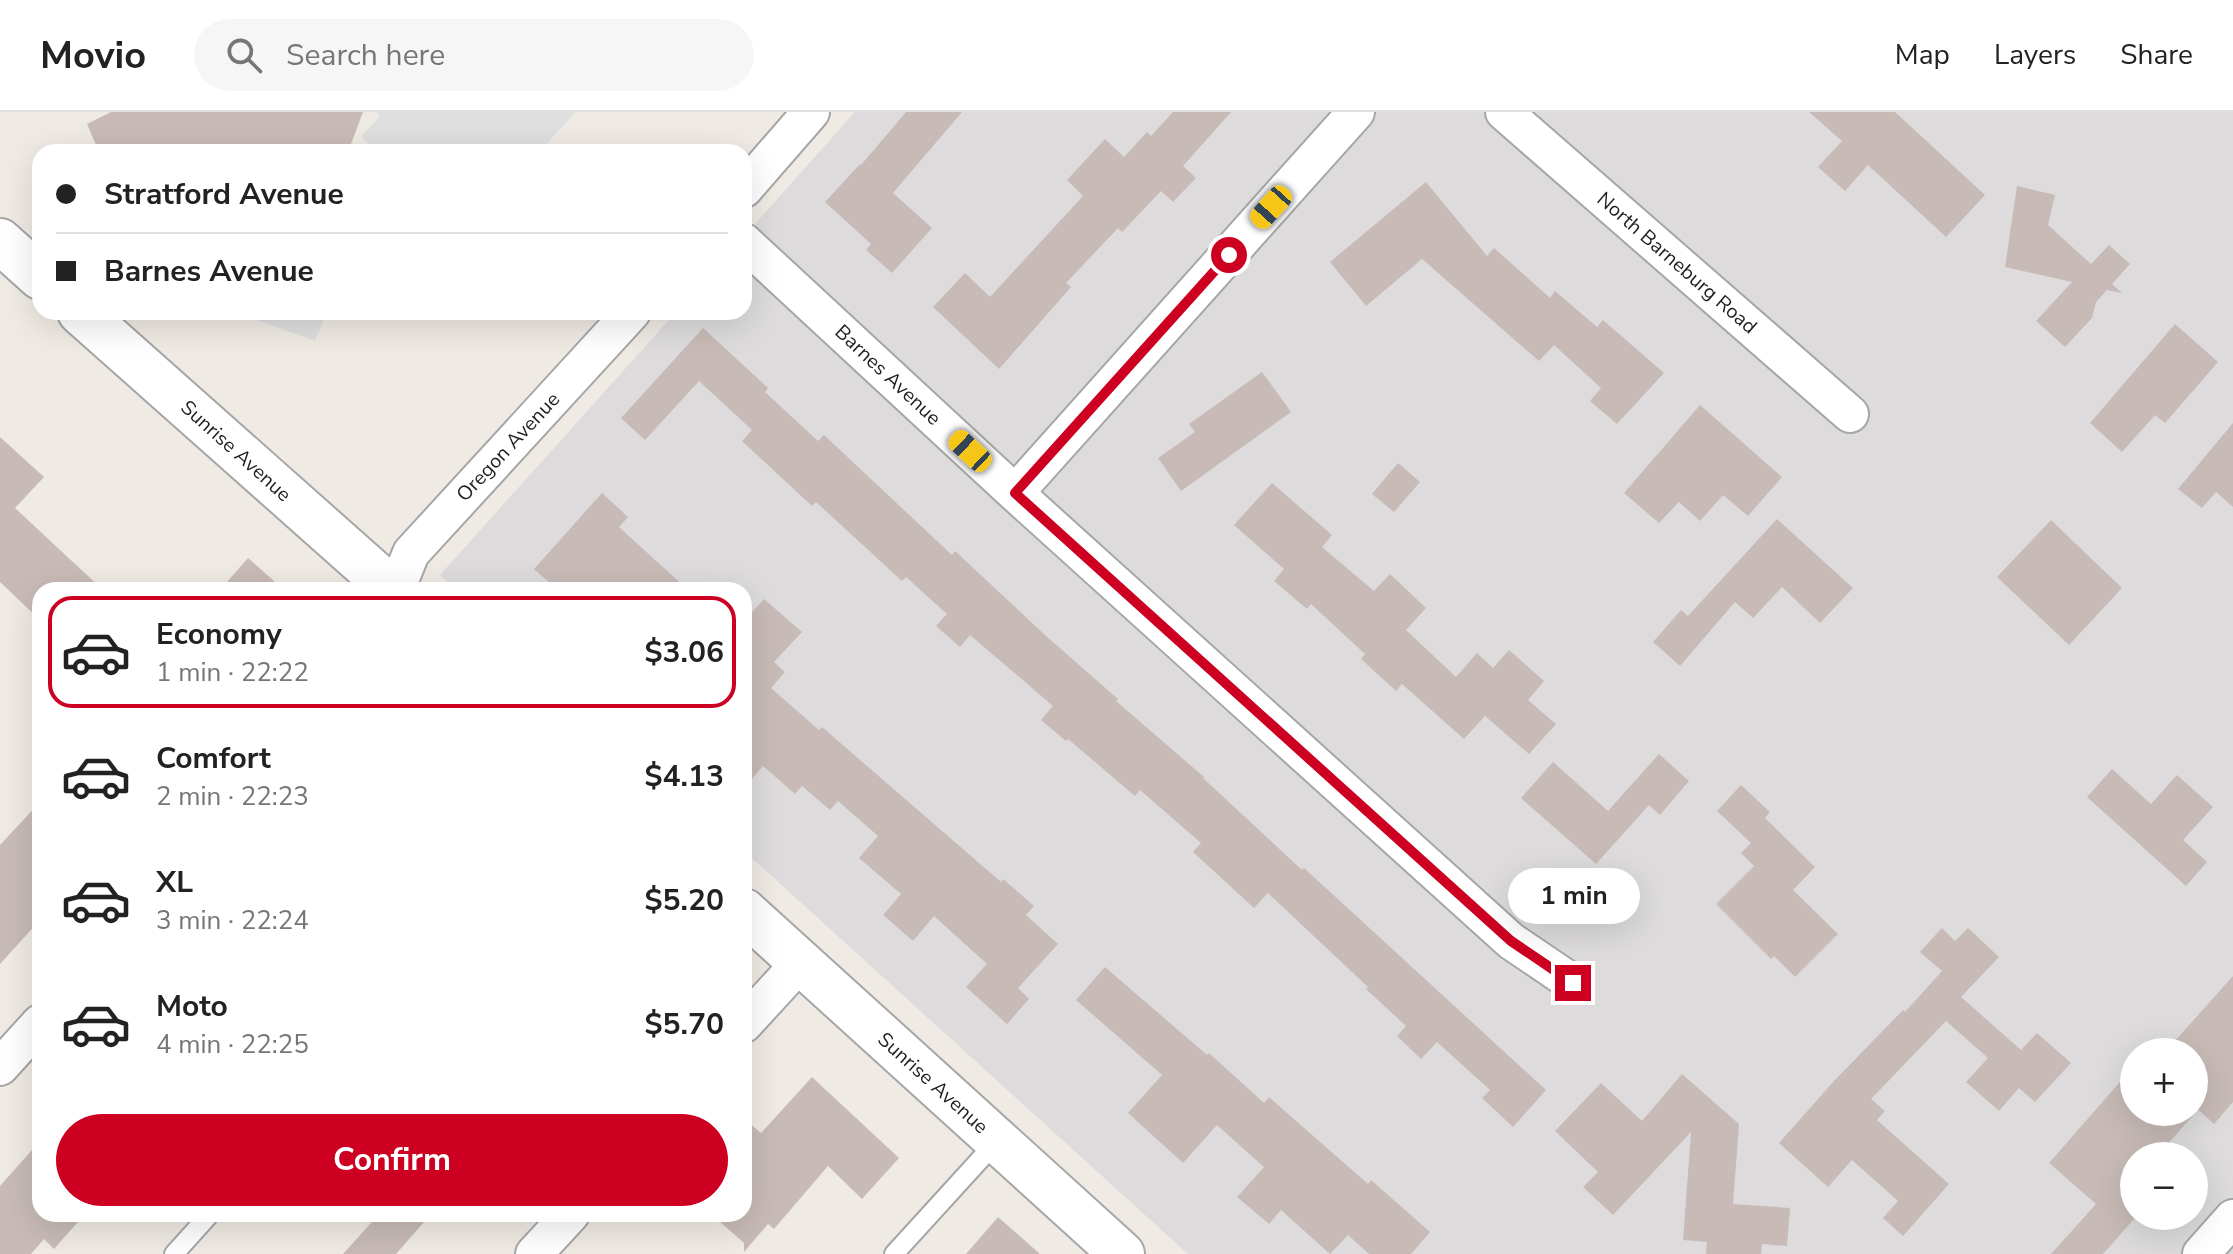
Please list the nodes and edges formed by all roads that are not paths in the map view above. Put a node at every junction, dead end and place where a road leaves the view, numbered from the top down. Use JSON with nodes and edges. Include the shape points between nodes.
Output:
{"nodes":[{"id":1,"x":811,"y":112,"type":"edge"},
{"id":2,"x":1356,"y":112,"type":"edge"},
{"id":3,"x":1504,"y":112,"type":"edge"},
{"id":4,"x":752,"y":180,"type":"edge"},
{"id":5,"x":0,"y":241,"type":"edge"},
{"id":6,"x":752,"y":249,"type":"edge"},
{"id":7,"x":32,"y":270,"type":"edge"},
{"id":8,"x":89,"y":320,"type":"edge"},
{"id":9,"x":625,"y":320,"type":"edge"},
{"id":10,"x":1850,"y":414,"type":"dead end"},
{"id":11,"x":1015,"y":493,"type":"junction"},
{"id":12,"x":385,"y":582,"type":"edge"},
{"id":13,"x":398,"y":582,"type":"edge"},
{"id":14,"x":752,"y":918,"type":"edge"},
{"id":15,"x":800,"y":963,"type":"junction"},
{"id":16,"x":1573,"y":983,"type":"dead end"},
{"id":17,"x":752,"y":1015,"type":"edge"},
{"id":18,"x":32,"y":1032,"type":"edge"},
{"id":19,"x":0,"y":1067,"type":"edge"},
{"id":20,"x":997,"y":1141,"type":"junction"},
{"id":21,"x":2233,"y":1218,"type":"edge"},
{"id":22,"x":203,"y":1222,"type":"edge"},
{"id":23,"x":564,"y":1222,"type":"edge"},
{"id":24,"x":174,"y":1254,"type":"edge"},
{"id":25,"x":534,"y":1254,"type":"edge"},
{"id":26,"x":894,"y":1254,"type":"edge"},
{"id":27,"x":1122,"y":1254,"type":"edge"},
{"id":28,"x":2201,"y":1254,"type":"edge"}],
"edges":[{"from":1,"to":4,"type":"street"},
{"from":2,"to":11,"type":"street"},
{"from":3,"to":10,"type":"street","name":"North Barneburg Road"},
{"from":5,"to":7,"type":"street"},
{"from":6,"to":11,"type":"street","name":"Barnes Avenue"},
{"from":8,"to":12,"type":"street","name":"Sunrise Avenue"},
{"from":9,"to":13,"type":"street","name":"Oregon Avenue","via":[[411,553]]},
{"from":11,"to":16,"type":"street","name":"Barnes Avenue","via":[[1511,941]]},
{"from":14,"to":15,"type":"street","name":"Sunrise Avenue"},
{"from":15,"to":17,"type":"street"},
{"from":15,"to":20,"type":"street","name":"Sunrise Avenue"},
{"from":18,"to":19,"type":"street"},
{"from":20,"to":26,"type":"lane"},
{"from":20,"to":27,"type":"street","name":"Sunrise Avenue"},
{"from":21,"to":28,"type":"street"},
{"from":22,"to":24,"type":"lane"},
{"from":23,"to":25,"type":"street"}]}
